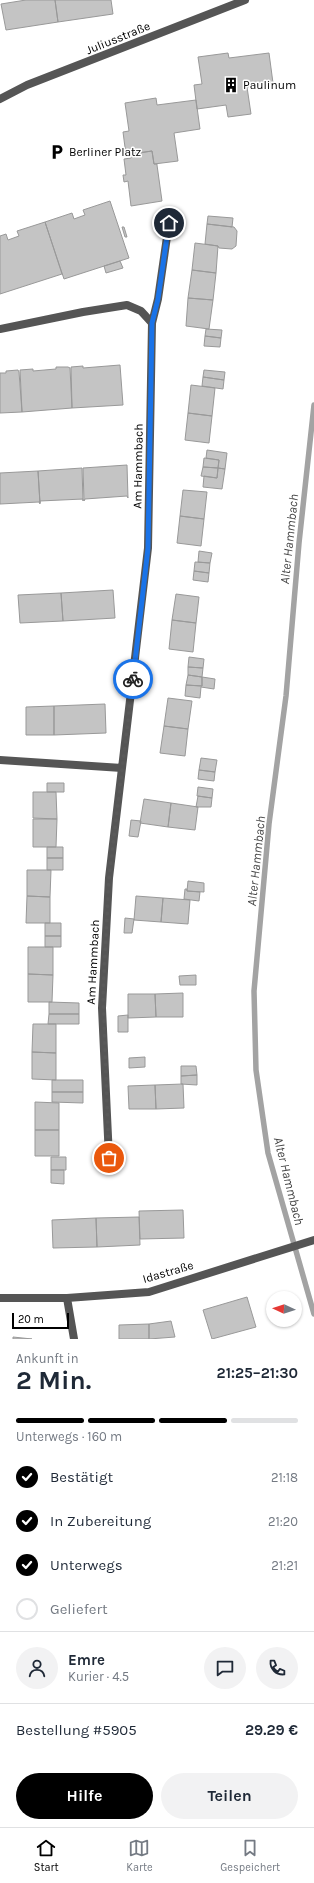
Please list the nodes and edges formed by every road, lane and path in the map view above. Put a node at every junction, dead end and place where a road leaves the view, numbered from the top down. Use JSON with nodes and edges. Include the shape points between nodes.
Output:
{"nodes":[{"id":1,"x":245,"y":0,"type":"edge"},
{"id":2,"x":0,"y":99,"type":"edge"},
{"id":3,"x":169,"y":223,"type":"dead end"},
{"id":4,"x":152,"y":323,"type":"junction"},
{"id":5,"x":0,"y":329,"type":"edge"},
{"id":6,"x":0,"y":760,"type":"edge"},
{"id":7,"x":122,"y":768,"type":"junction"},
{"id":8,"x":109,"y":1158,"type":"dead end"},
{"id":9,"x":314,"y":1240,"type":"edge"},
{"id":10,"x":0,"y":1298,"type":"edge"},
{"id":11,"x":67,"y":1298,"type":"junction"},
{"id":12,"x":74,"y":1339,"type":"edge"}],
"edges":[{"from":1,"to":2,"type":"street","name":"Juliusstraße","via":[[27,85]]},
{"from":3,"to":4,"type":"street","name":"Am Hammbach"},
{"from":4,"to":5,"type":"street","via":[[141,311],[127,305]]},
{"from":4,"to":7,"type":"street","name":"Am Hammbach","via":[[148,548]]},
{"from":6,"to":7,"type":"street"},
{"from":7,"to":8,"type":"street","name":"Am Hammbach","via":[[109,878],[102,1008]]},
{"from":9,"to":11,"type":"street","name":"Idastraße","via":[[149,1292]]},
{"from":10,"to":11,"type":"street","name":"Idastraße"},
{"from":11,"to":12,"type":"street"}]}
